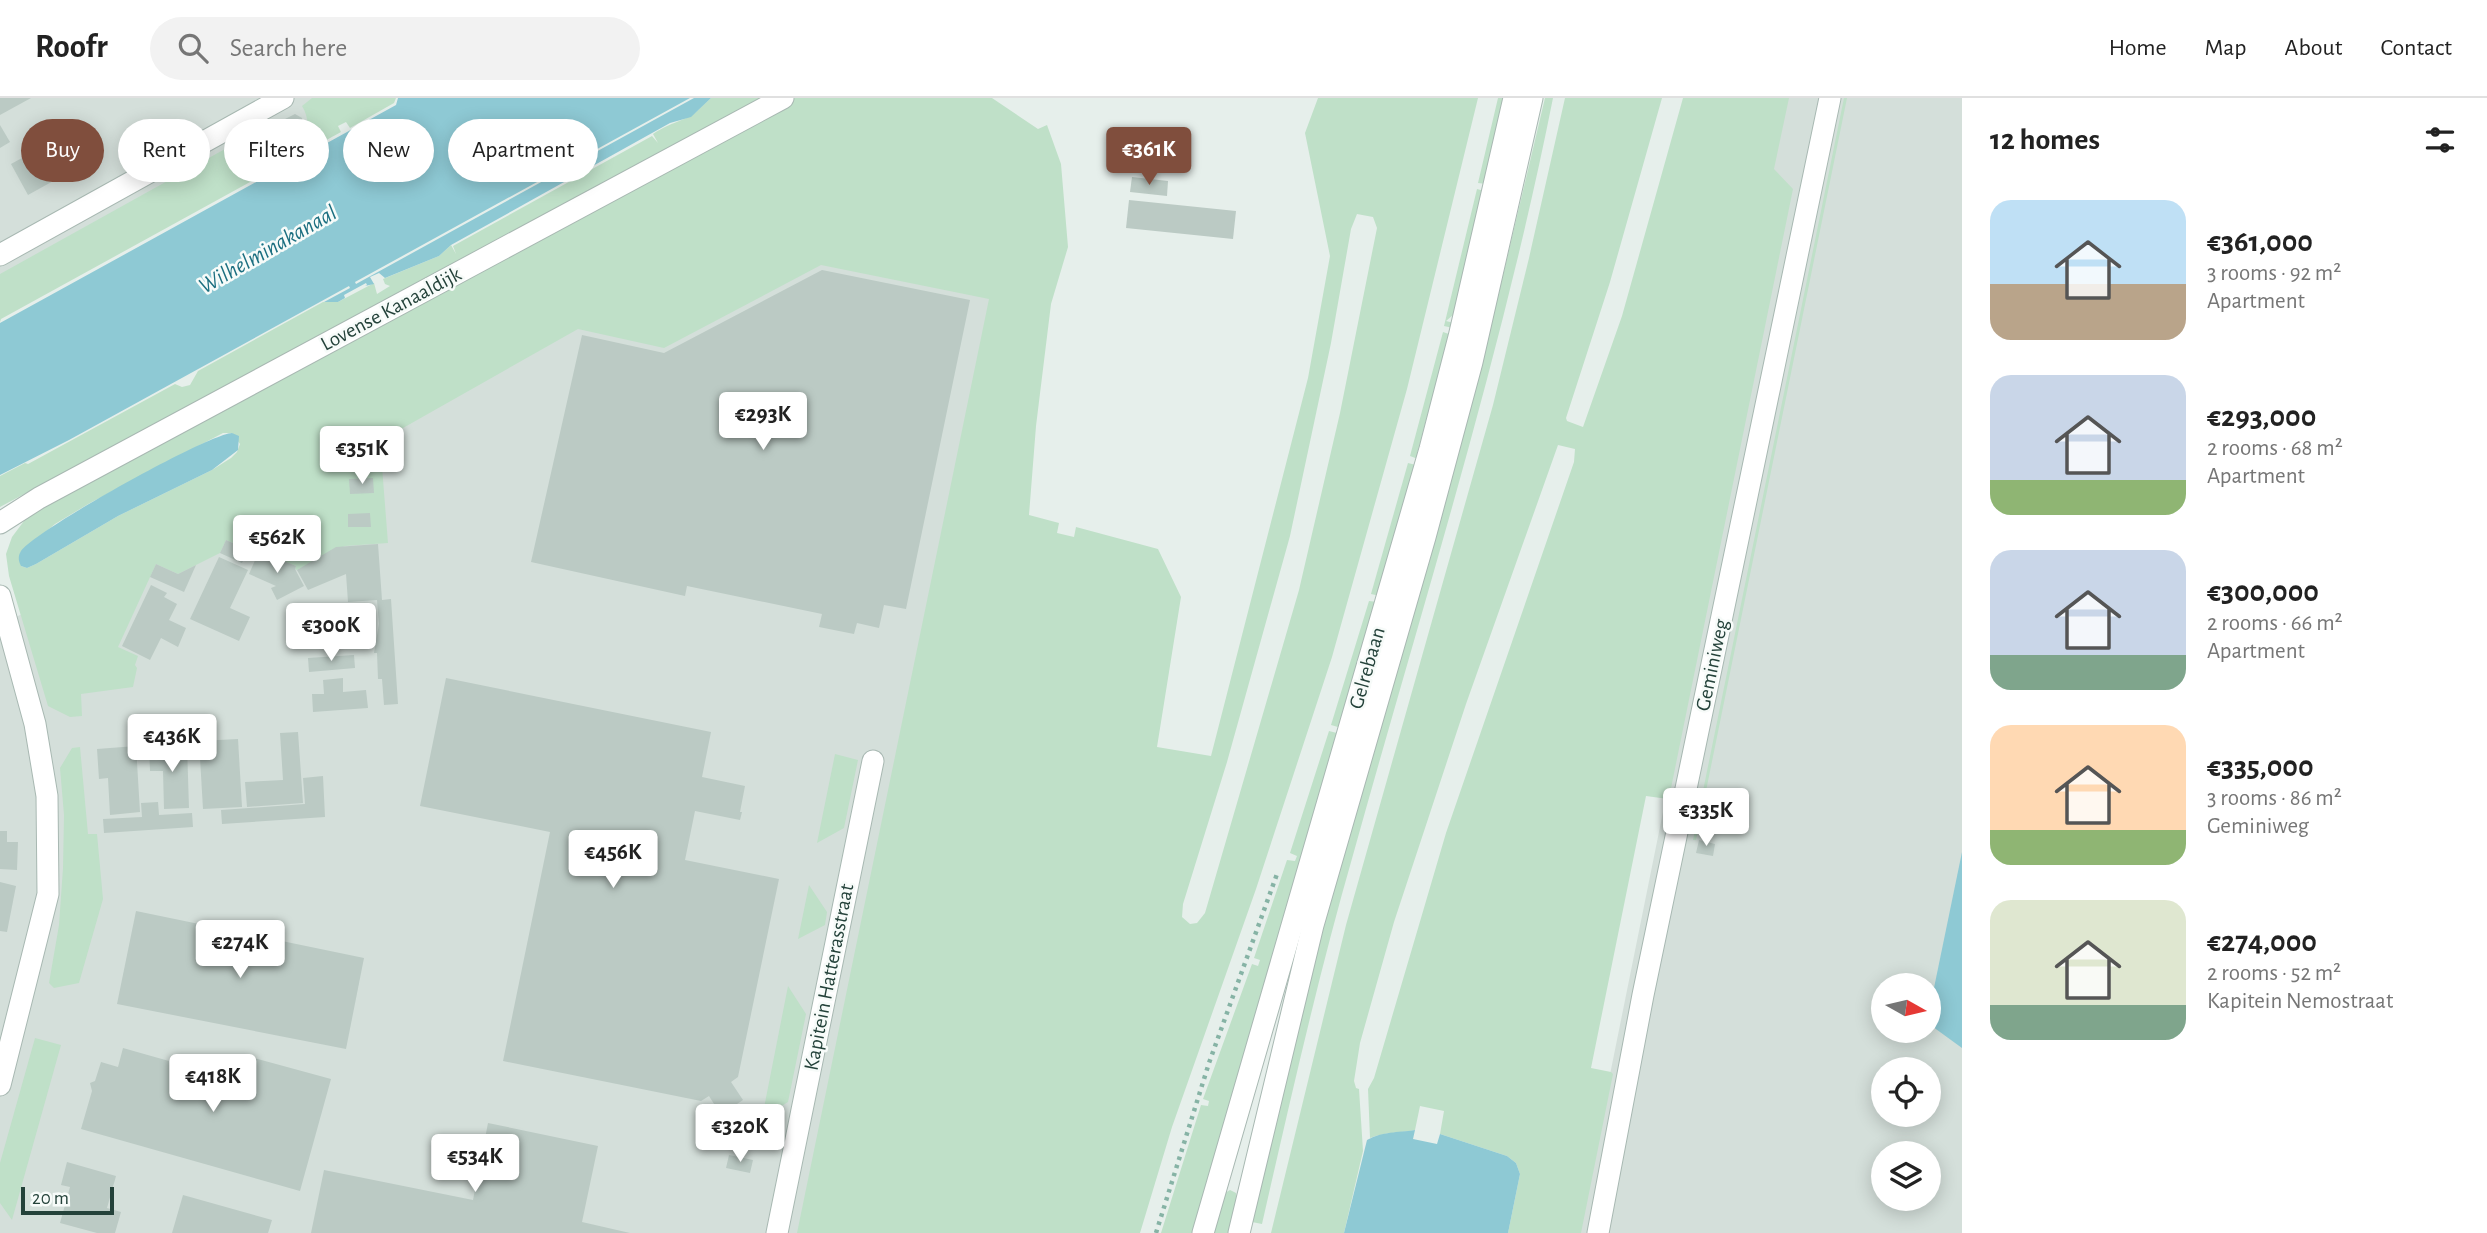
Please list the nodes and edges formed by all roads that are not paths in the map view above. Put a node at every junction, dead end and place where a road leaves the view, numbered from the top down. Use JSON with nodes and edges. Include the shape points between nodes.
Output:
{"nodes":[{"id":1,"x":283,"y":98,"type":"edge"},
{"id":2,"x":783,"y":98,"type":"edge"},
{"id":3,"x":1514,"y":98,"type":"edge"},
{"id":4,"x":1532,"y":98,"type":"edge"},
{"id":5,"x":1830,"y":98,"type":"edge"},
{"id":6,"x":0,"y":255,"type":"edge"},
{"id":7,"x":0,"y":523,"type":"edge"},
{"id":8,"x":0,"y":596,"type":"edge"},
{"id":9,"x":873,"y":761,"type":"dead end"},
{"id":10,"x":0,"y":1085,"type":"edge"},
{"id":11,"x":778,"y":1233,"type":"edge"},
{"id":12,"x":1203,"y":1233,"type":"edge"},
{"id":13,"x":1239,"y":1233,"type":"edge"},
{"id":14,"x":1598,"y":1233,"type":"edge"}],
"edges":[{"from":1,"to":6,"type":"street"},
{"from":2,"to":7,"type":"street","name":"Lovense Kanaaldijk"},
{"from":3,"to":12,"type":"street","name":"Gelrebaan","via":[[1430,449]]},
{"from":4,"to":13,"type":"street","name":"Gelrebaan","via":[[1472,362],[1313,925]]},
{"from":5,"to":14,"type":"street","name":"Geminiweg","via":[[1643,995]]},
{"from":8,"to":10,"type":"street","via":[[35,724],[47,796],[48,894]]},
{"from":9,"to":11,"type":"street","name":"Kapitein Hatterasstraat"}]}
